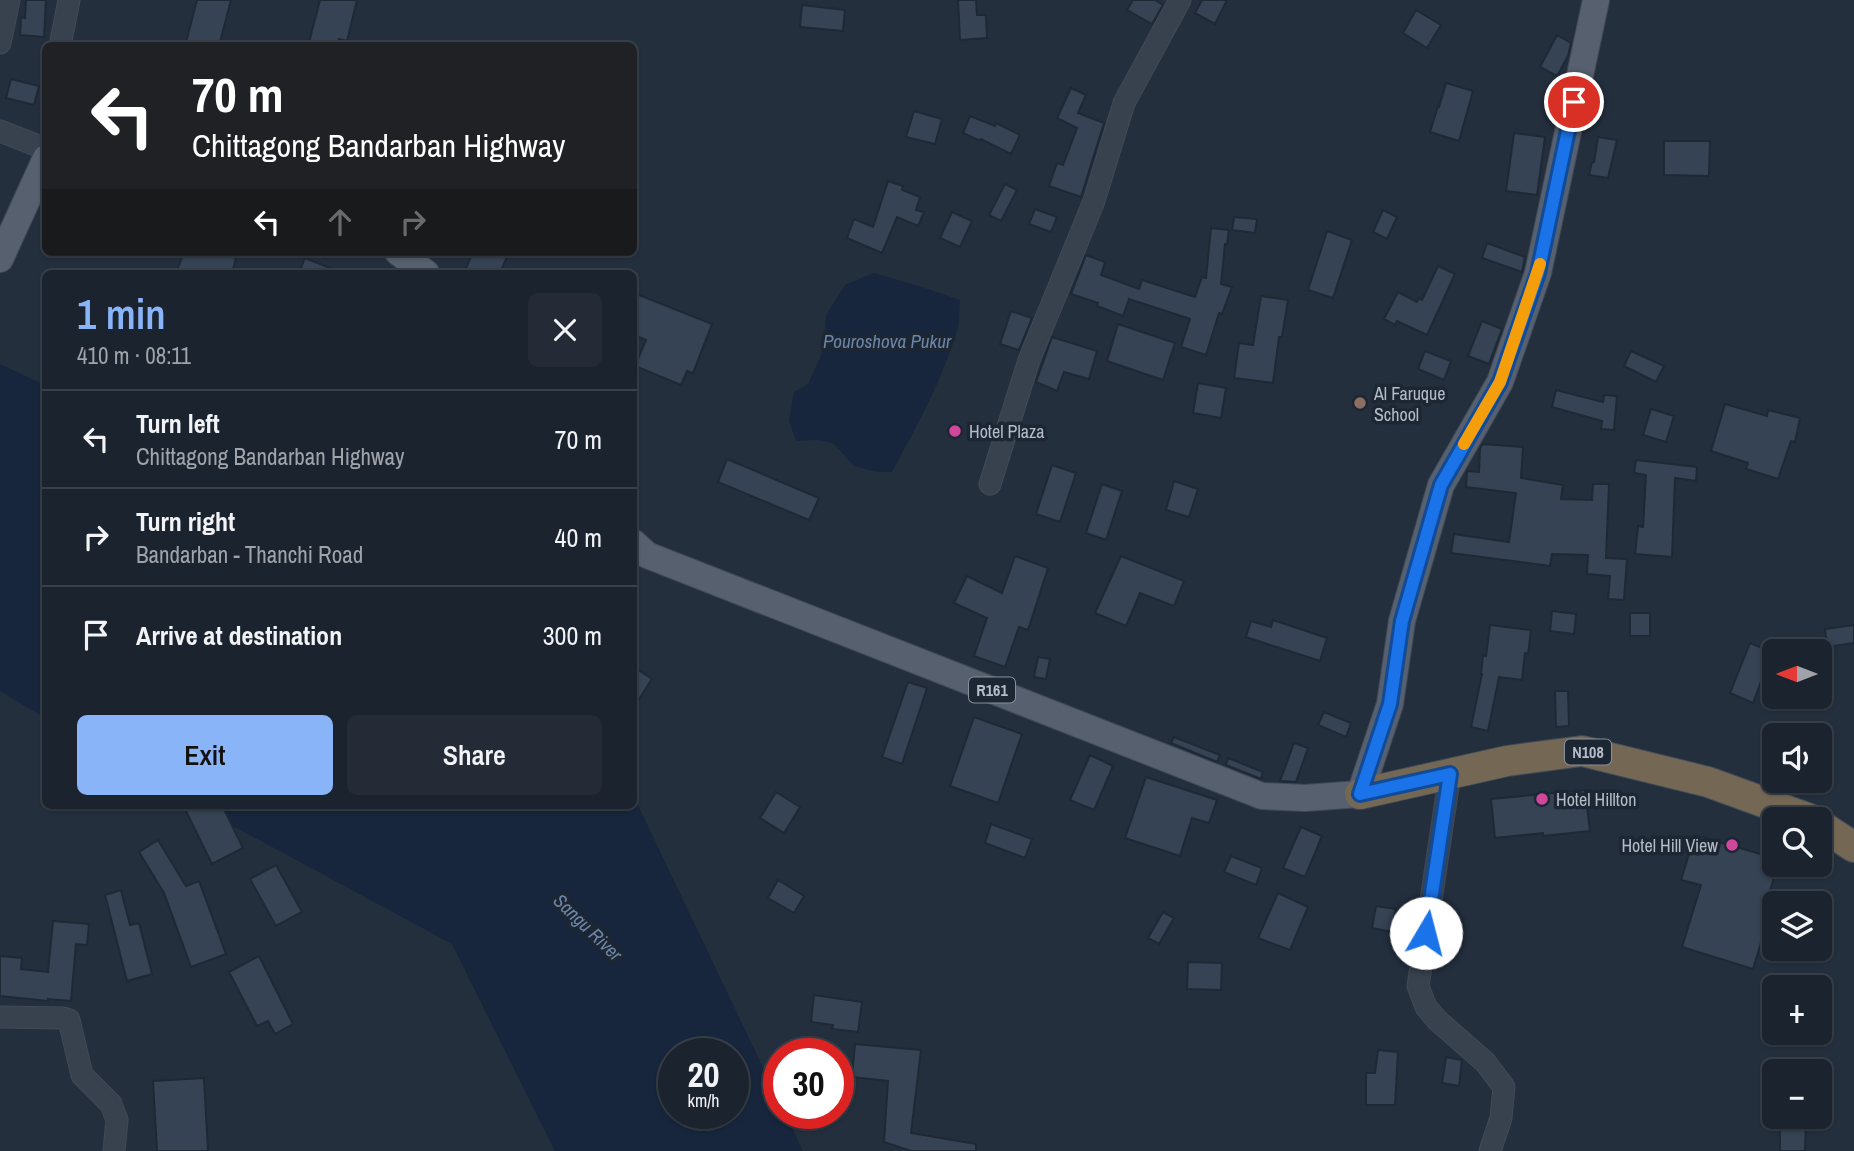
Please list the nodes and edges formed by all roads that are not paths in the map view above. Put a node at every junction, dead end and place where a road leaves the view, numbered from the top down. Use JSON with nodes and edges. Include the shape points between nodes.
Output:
{"nodes":[{"id":1,"x":9,"y":0,"type":"edge"},
{"id":2,"x":69,"y":0,"type":"edge"},
{"id":3,"x":1180,"y":0,"type":"edge"},
{"id":4,"x":1596,"y":0,"type":"edge"},
{"id":5,"x":61,"y":42,"type":"edge"},
{"id":6,"x":0,"y":43,"type":"edge"},
{"id":7,"x":0,"y":131,"type":"edge"},
{"id":8,"x":42,"y":147,"type":"edge"},
{"id":9,"x":42,"y":167,"type":"edge"},
{"id":10,"x":403,"y":256,"type":"edge"},
{"id":11,"x":0,"y":259,"type":"edge"},
{"id":12,"x":422,"y":270,"type":"edge"},
{"id":13,"x":990,"y":484,"type":"dead end"},
{"id":14,"x":637,"y":546,"type":"edge"},
{"id":15,"x":1450,"y":774,"type":"junction"},
{"id":16,"x":1360,"y":794,"type":"junction"},
{"id":17,"x":1777,"y":807,"type":"edge"},
{"id":18,"x":1832,"y":832,"type":"edge"},
{"id":19,"x":1854,"y":846,"type":"edge"},
{"id":20,"x":0,"y":1017,"type":"edge"},
{"id":21,"x":114,"y":1151,"type":"edge"},
{"id":22,"x":1490,"y":1151,"type":"edge"}],
"edges":[{"from":1,"to":6,"type":"street"},
{"from":2,"to":5,"type":"street"},
{"from":3,"to":13,"type":"street","via":[[1124,103],[1094,201],[1029,360]]},
{"from":4,"to":16,"type":"main road","via":[[1538,273],[1500,382],[1441,485],[1402,621],[1390,704]]},
{"from":7,"to":8,"type":"street"},
{"from":9,"to":11,"type":"main road"},
{"from":10,"to":12,"type":"main road"},
{"from":14,"to":16,"type":"main road","number":"R161","via":[[648,555],[1262,796]]},
{"from":15,"to":16,"type":"highway","number":"N108"},
{"from":15,"to":17,"type":"highway","number":"N108","via":[[1582,751],[1708,782]]},
{"from":15,"to":22,"type":"street","via":[[1418,986],[1437,1020],[1485,1062],[1504,1087],[1501,1118]]},
{"from":18,"to":19,"type":"highway"},
{"from":20,"to":21,"type":"street","via":[[69,1020],[82,1075],[111,1104],[117,1120]]}]}
